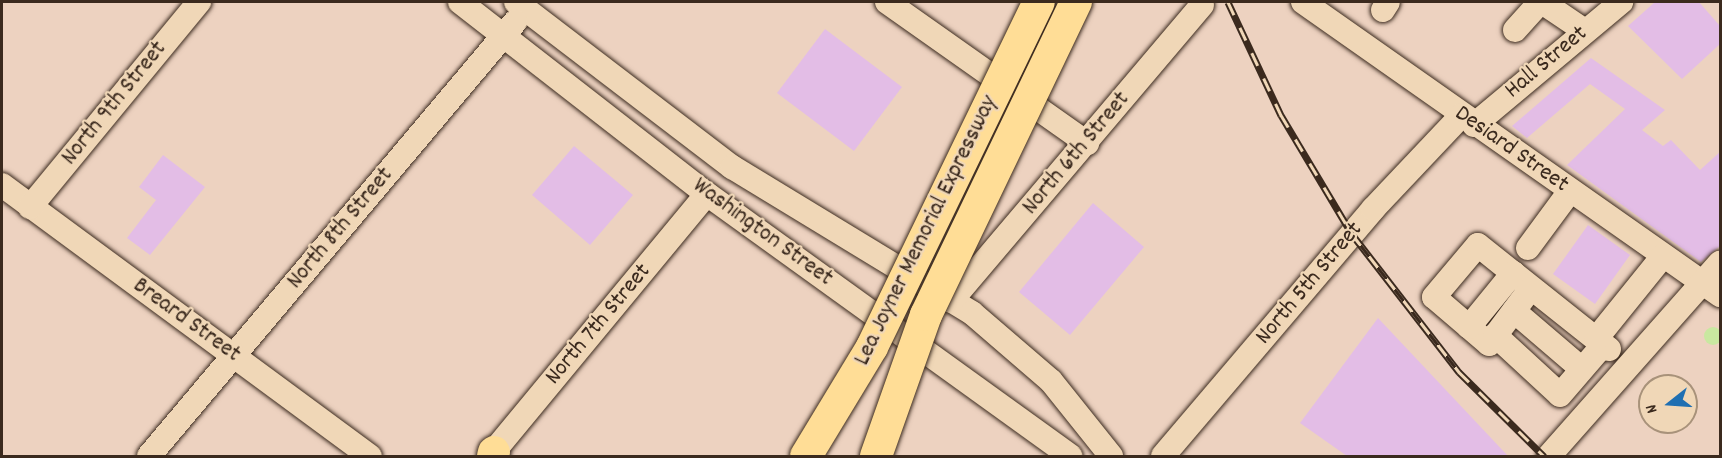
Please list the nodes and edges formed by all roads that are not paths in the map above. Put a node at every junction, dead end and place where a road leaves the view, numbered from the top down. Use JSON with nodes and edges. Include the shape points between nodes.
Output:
{"nodes":[{"id":1,"x":199,"y":2,"type":"edge"},
{"id":2,"x":460,"y":2,"type":"edge"},
{"id":3,"x":887,"y":2,"type":"edge"},
{"id":4,"x":1039,"y":2,"type":"edge"},
{"id":5,"x":1076,"y":2,"type":"edge"},
{"id":6,"x":1303,"y":2,"type":"edge"},
{"id":7,"x":1541,"y":2,"type":"edge"},
{"id":8,"x":1620,"y":2,"type":"edge"},
{"id":9,"x":524,"y":4,"type":"edge"},
{"id":10,"x":1202,"y":5,"type":"dead end"},
{"id":11,"x":1515,"y":30,"type":"dead end"},
{"id":12,"x":1585,"y":31,"type":"junction"},
{"id":13,"x":506,"y":33,"type":"junction"},
{"id":14,"x":1468,"y":120,"type":"junction"},
{"id":15,"x":1087,"y":143,"type":"junction"},
{"id":16,"x":4,"y":191,"type":"edge"},
{"id":17,"x":1570,"y":191,"type":"junction"},
{"id":18,"x":707,"y":194,"type":"junction"},
{"id":19,"x":30,"y":207,"type":"junction"},
{"id":20,"x":1527,"y":248,"type":"dead end"},
{"id":21,"x":1663,"y":256,"type":"junction"},
{"id":22,"x":1720,"y":263,"type":"edge"},
{"id":23,"x":1522,"y":280,"type":"junction"},
{"id":24,"x":1700,"y":280,"type":"junction"},
{"id":25,"x":1720,"y":295,"type":"edge"},
{"id":26,"x":951,"y":301,"type":"junction"},
{"id":27,"x":1514,"y":311,"type":"junction"},
{"id":28,"x":1469,"y":327,"type":"junction"},
{"id":29,"x":1495,"y":335,"type":"junction"},
{"id":30,"x":1599,"y":342,"type":"junction"},
{"id":31,"x":234,"y":356,"type":"junction"},
{"id":32,"x":1628,"y":365,"type":"junction"},
{"id":33,"x":1582,"y":369,"type":"junction"},
{"id":34,"x":492,"y":455,"type":"edge"},
{"id":35,"x":149,"y":456,"type":"edge"},
{"id":36,"x":370,"y":456,"type":"edge"},
{"id":37,"x":806,"y":456,"type":"edge"},
{"id":38,"x":876,"y":456,"type":"edge"},
{"id":39,"x":1070,"y":456,"type":"edge"},
{"id":40,"x":1111,"y":456,"type":"edge"},
{"id":41,"x":1163,"y":456,"type":"edge"},
{"id":42,"x":1549,"y":456,"type":"edge"}],
"edges":[{"from":1,"to":19,"type":"street","name":"North 9th Street"},
{"from":2,"to":13,"type":"street","name":"Washington Street"},
{"from":3,"to":15,"type":"street"},
{"from":4,"to":37,"type":"main road","name":"Lea Joyner Memorial Expressway","bridge":true,"via":[[872,347]]},
{"from":5,"to":38,"type":"main road","name":"Lea Joyner Memorial Expressway","bridge":true,"via":[[926,315]]},
{"from":6,"to":14,"type":"street","name":"Desiard Street"},
{"from":7,"to":11,"type":"street"},
{"from":7,"to":12,"type":"street"},
{"from":8,"to":12,"type":"street","name":"Hall Street"},
{"from":9,"to":13,"type":"street","name":"North 8th Street"},
{"from":9,"to":26,"type":"street","name":"Washington Street","via":[[732,167]]},
{"from":10,"to":15,"type":"street","name":"North 6th Street"},
{"from":12,"to":14,"type":"street","name":"Hall Street"},
{"from":13,"to":18,"type":"street","name":"Washington Street"},
{"from":13,"to":31,"type":"street","name":"North 8th Street"},
{"from":14,"to":17,"type":"street","name":"Desiard Street"},
{"from":14,"to":41,"type":"street","name":"North 5th Street","via":[[1373,209]]},
{"from":15,"to":26,"type":"street","name":"North 6th Street"},
{"from":16,"to":19,"type":"street","name":"Breard Street"},
{"from":17,"to":20,"type":"street"},
{"from":17,"to":21,"type":"street","name":"Desiard Street"},
{"from":18,"to":34,"type":"street","name":"North 7th Street"},
{"from":18,"to":39,"type":"street","name":"Washington Street"},
{"from":19,"to":31,"type":"street","name":"Breard Street"},
{"from":21,"to":24,"type":"street","name":"Desiard Street"},
{"from":21,"to":30,"type":"street"},
{"from":22,"to":24,"type":"street"},
{"from":23,"to":27,"type":"street"},
{"from":23,"to":28,"type":"street"},
{"from":23,"to":28,"type":"street","via":[[1478,245],[1434,297]]},
{"from":23,"to":30,"type":"street"},
{"from":24,"to":25,"type":"street","name":"Desiard Street"},
{"from":24,"to":32,"type":"street"},
{"from":26,"to":40,"type":"street","name":"Washington Street","via":[[1051,381]]},
{"from":27,"to":29,"type":"street"},
{"from":27,"to":33,"type":"street"},
{"from":28,"to":29,"type":"street","via":[[1489,344]]},
{"from":29,"to":33,"type":"street","via":[[1560,395]]},
{"from":30,"to":32,"type":"street"},
{"from":30,"to":33,"type":"street"},
{"from":31,"to":35,"type":"street","name":"North 8th Street"},
{"from":31,"to":36,"type":"street","name":"Breard Street"},
{"from":32,"to":42,"type":"street"}]}
